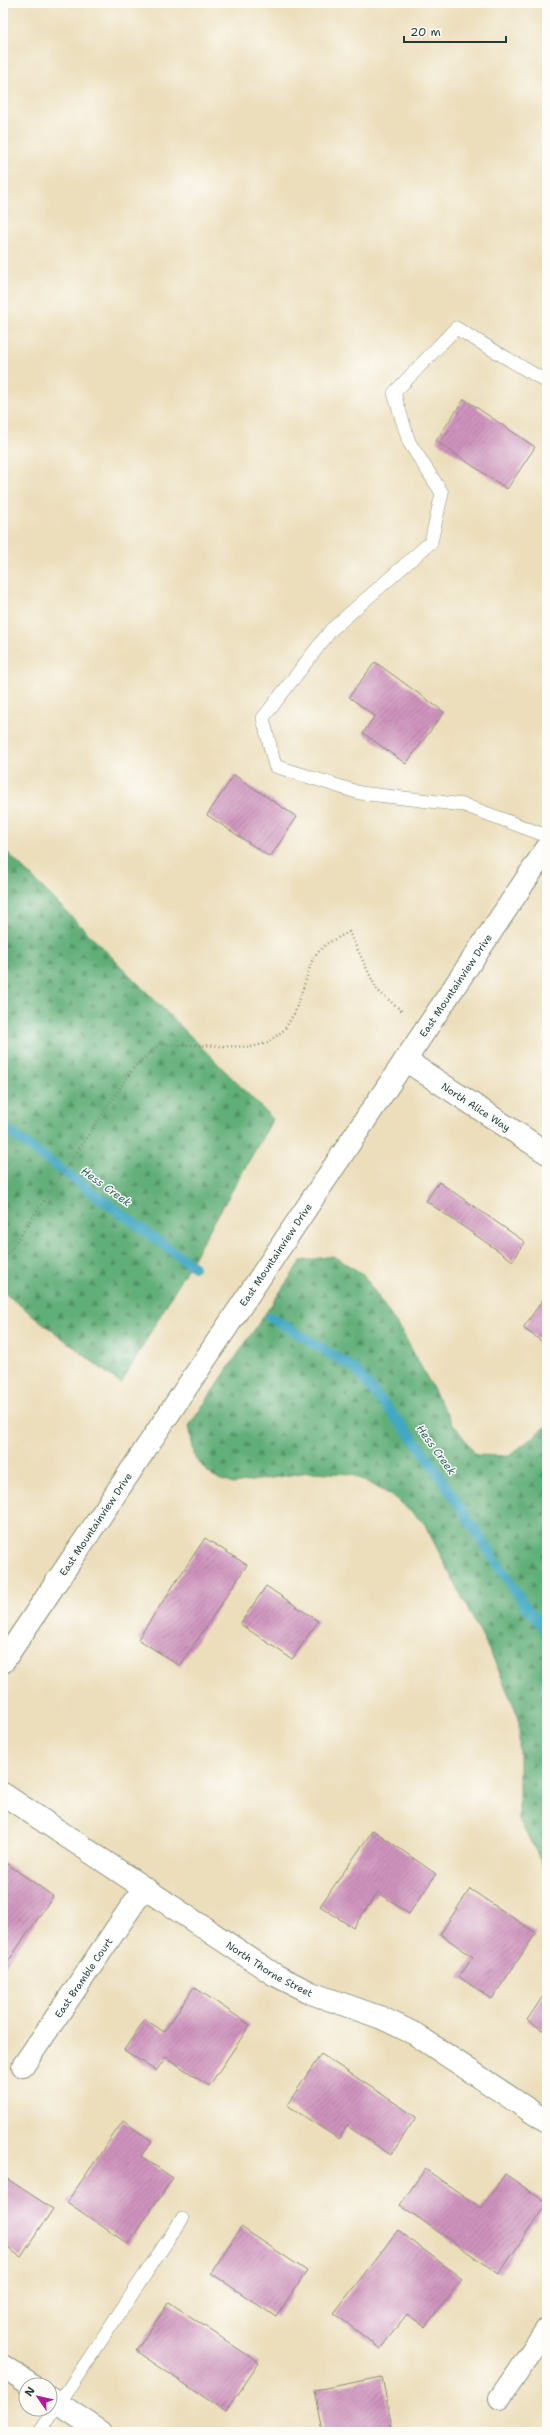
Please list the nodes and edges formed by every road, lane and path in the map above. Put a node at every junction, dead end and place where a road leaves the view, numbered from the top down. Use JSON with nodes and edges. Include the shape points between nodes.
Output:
{"nodes":[{"id":1,"x":547,"y":382,"type":"edge"},
{"id":2,"x":547,"y":836,"type":"edge"},
{"id":3,"x":547,"y":848,"type":"edge"},
{"id":4,"x":425,"y":1030,"type":"junction"},
{"id":5,"x":404,"y":1060,"type":"junction"},
{"id":6,"x":547,"y":1153,"type":"edge"},
{"id":7,"x":3,"y":1261,"type":"edge"},
{"id":8,"x":3,"y":1662,"type":"edge"},
{"id":9,"x":3,"y":1794,"type":"edge"},
{"id":10,"x":144,"y":1888,"type":"junction"},
{"id":11,"x":23,"y":2066,"type":"dead end"},
{"id":12,"x":547,"y":2122,"type":"edge"},
{"id":13,"x":182,"y":2219,"type":"dead end"},
{"id":14,"x":547,"y":2329,"type":"edge"},
{"id":15,"x":3,"y":2366,"type":"edge"},
{"id":16,"x":19,"y":2377,"type":"edge"},
{"id":17,"x":58,"y":2397,"type":"edge"},
{"id":18,"x":500,"y":2398,"type":"dead end"},
{"id":19,"x":58,"y":2403,"type":"edge"},
{"id":20,"x":47,"y":2417,"type":"edge"},
{"id":21,"x":40,"y":2432,"type":"edge"},
{"id":22,"x":101,"y":2432,"type":"edge"}],
"edges":[{"from":1,"to":2,"type":"lane","via":[[456,328],[394,393],[409,442],[442,493],[431,542],[331,630],[263,718],[275,766],[360,794],[464,805]]},
{"from":3,"to":4,"type":"street","name":"East Mountainview Drive"},
{"from":4,"to":5,"type":"street","name":"East Mountainview Drive"},
{"from":4,"to":7,"type":"path","via":[[377,990],[349,932],[326,944],[313,958],[295,1012],[284,1030],[267,1043],[251,1047],[160,1044],[135,1066]]},
{"from":5,"to":6,"type":"street","name":"North Alice Way"},
{"from":5,"to":8,"type":"street","name":"East Mountainview Drive"},
{"from":9,"to":10,"type":"street","name":"North Thorne Street"},
{"from":10,"to":11,"type":"street","name":"East Bramble Court"},
{"from":10,"to":12,"type":"street","name":"North Thorne Street","via":[[275,1974],[311,1993],[382,2018],[415,2034]]},
{"from":13,"to":17,"type":"lane"},
{"from":14,"to":18,"type":"street"},
{"from":15,"to":16,"type":"street"},
{"from":19,"to":22,"type":"street"},
{"from":20,"to":21,"type":"lane"}]}
